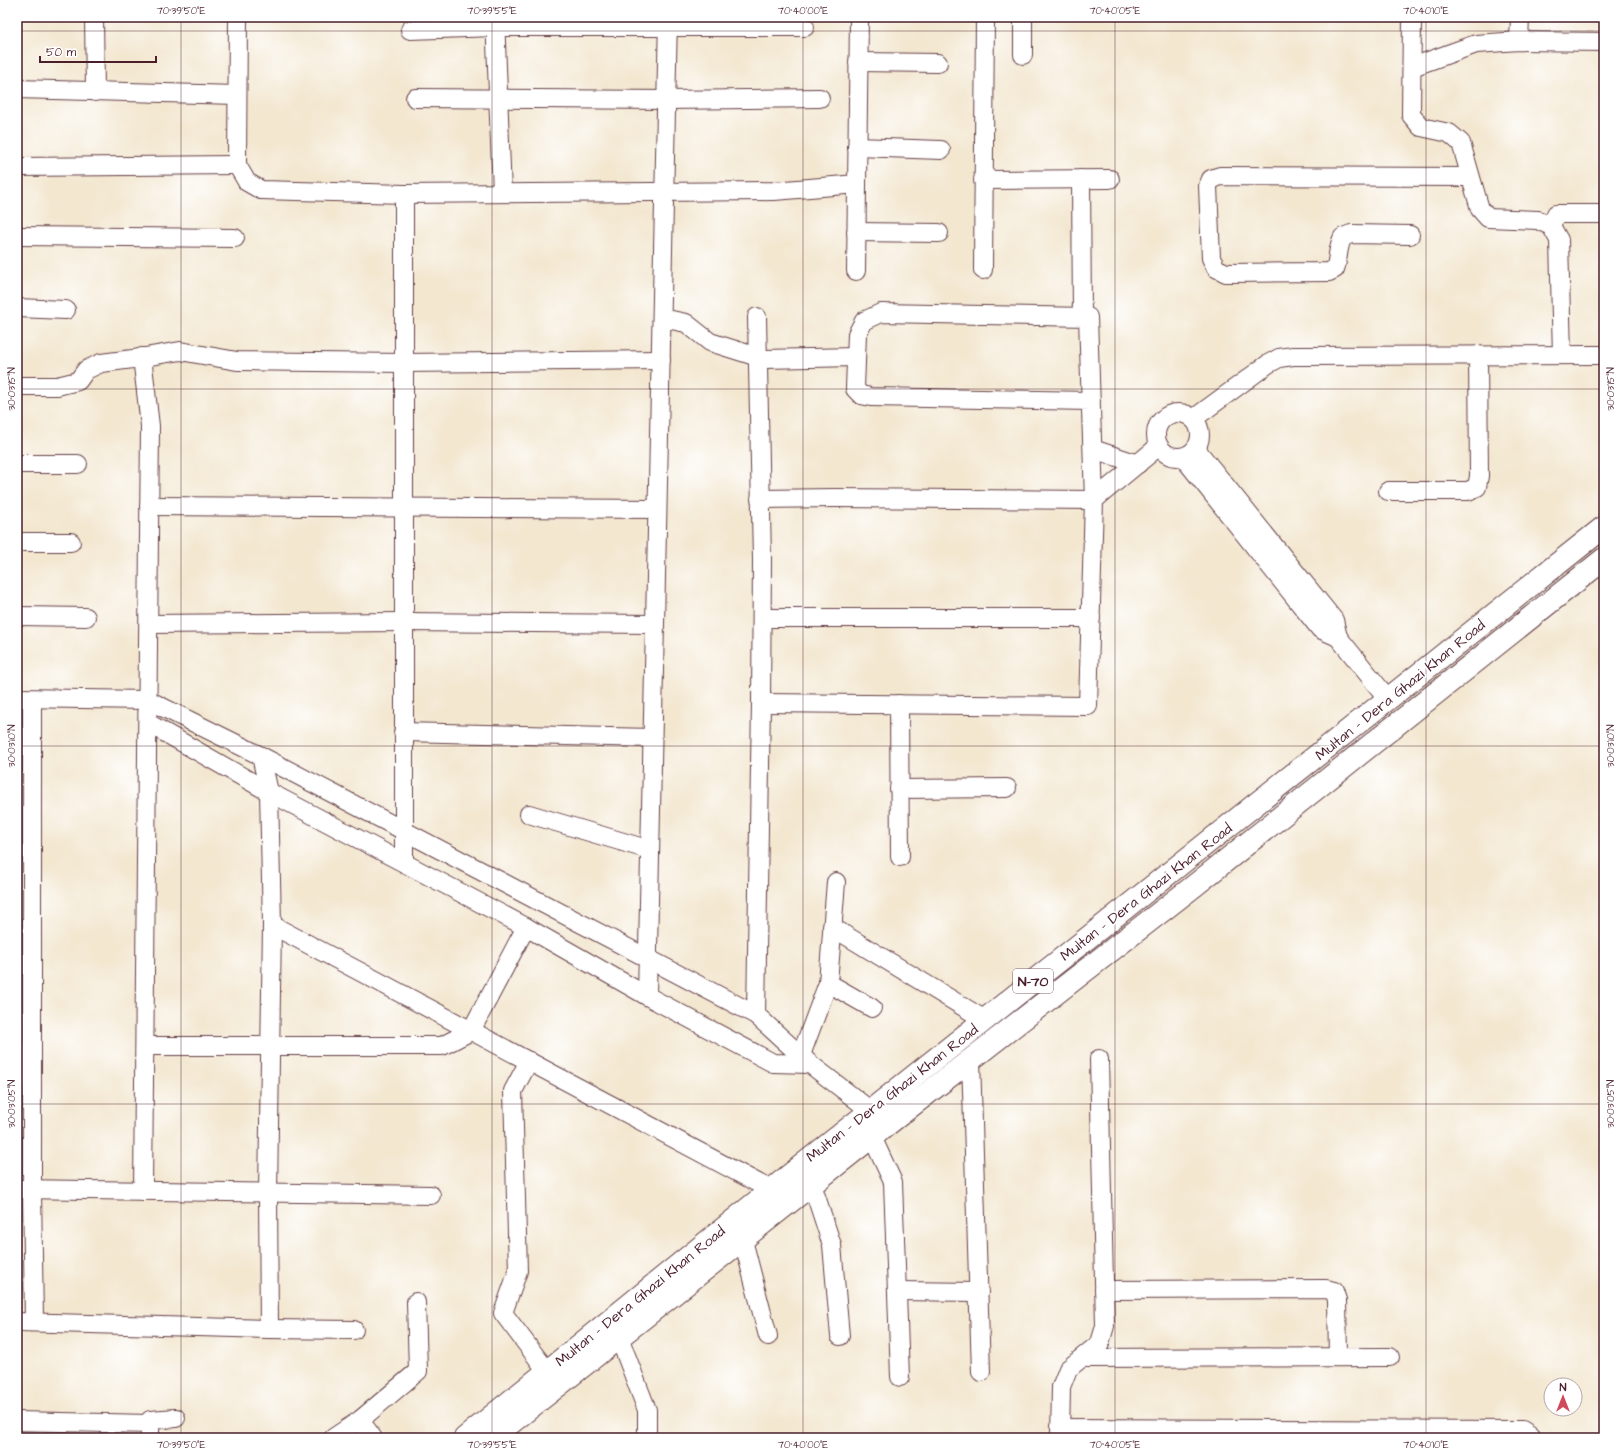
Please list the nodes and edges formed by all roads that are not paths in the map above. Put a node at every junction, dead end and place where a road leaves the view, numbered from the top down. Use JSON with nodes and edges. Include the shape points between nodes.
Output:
{"nodes":[{"id":1,"x":94,"y":17,"type":"edge"},
{"id":2,"x":238,"y":17,"type":"edge"},
{"id":3,"x":859,"y":17,"type":"edge"},
{"id":4,"x":984,"y":17,"type":"edge"},
{"id":5,"x":1024,"y":17,"type":"edge"},
{"id":6,"x":1412,"y":17,"type":"edge"},
{"id":7,"x":1520,"y":17,"type":"edge"},
{"id":8,"x":495,"y":22,"type":"edge"},
{"id":9,"x":668,"y":22,"type":"edge"},
{"id":10,"x":805,"y":27,"type":"dead end"},
{"id":11,"x":410,"y":30,"type":"dead end"},
{"id":12,"x":1519,"y":40,"type":"junction"},
{"id":13,"x":1604,"y":42,"type":"edge"},
{"id":14,"x":1023,"y":55,"type":"dead end"},
{"id":15,"x":858,"y":62,"type":"junction"},
{"id":16,"x":938,"y":63,"type":"dead end"},
{"id":17,"x":1412,"y":67,"type":"junction"},
{"id":18,"x":17,"y":89,"type":"edge"},
{"id":19,"x":95,"y":92,"type":"junction"},
{"id":20,"x":237,"y":95,"type":"junction"},
{"id":21,"x":415,"y":98,"type":"dead end"},
{"id":22,"x":820,"y":98,"type":"dead end"},
{"id":23,"x":498,"y":99,"type":"junction"},
{"id":24,"x":667,"y":100,"type":"junction"},
{"id":25,"x":857,"y":147,"type":"junction"},
{"id":26,"x":941,"y":150,"type":"dead end"},
{"id":27,"x":237,"y":166,"type":"junction"},
{"id":28,"x":17,"y":167,"type":"edge"},
{"id":29,"x":1470,"y":177,"type":"junction"},
{"id":30,"x":1080,"y":179,"type":"junction"},
{"id":31,"x":1110,"y":179,"type":"dead end"},
{"id":32,"x":983,"y":180,"type":"junction"},
{"id":33,"x":857,"y":184,"type":"junction"},
{"id":34,"x":664,"y":191,"type":"junction"},
{"id":35,"x":502,"y":192,"type":"junction"},
{"id":36,"x":404,"y":194,"type":"junction"},
{"id":37,"x":1604,"y":214,"type":"edge"},
{"id":38,"x":1551,"y":226,"type":"junction"},
{"id":39,"x":856,"y":232,"type":"junction"},
{"id":40,"x":939,"y":233,"type":"dead end"},
{"id":41,"x":1410,"y":234,"type":"dead end"},
{"id":42,"x":17,"y":236,"type":"edge"},
{"id":43,"x":235,"y":238,"type":"dead end"},
{"id":44,"x":983,"y":270,"type":"dead end"},
{"id":45,"x":856,"y":271,"type":"dead end"},
{"id":46,"x":17,"y":308,"type":"edge"},
{"id":47,"x":66,"y":310,"type":"dead end"},
{"id":48,"x":757,"y":317,"type":"dead end"},
{"id":49,"x":1082,"y":317,"type":"junction"},
{"id":50,"x":662,"y":318,"type":"junction"},
{"id":51,"x":1478,"y":355,"type":"junction"},
{"id":52,"x":1562,"y":355,"type":"junction"},
{"id":53,"x":1604,"y":355,"type":"edge"},
{"id":54,"x":757,"y":356,"type":"junction"},
{"id":55,"x":142,"y":357,"type":"junction"},
{"id":56,"x":856,"y":357,"type":"junction"},
{"id":57,"x":661,"y":360,"type":"junction"},
{"id":58,"x":404,"y":363,"type":"junction"},
{"id":59,"x":17,"y":386,"type":"edge"},
{"id":60,"x":1091,"y":402,"type":"junction"},
{"id":61,"x":1193,"y":419,"type":"junction"},
{"id":62,"x":1159,"y":446,"type":"junction"},
{"id":63,"x":1093,"y":449,"type":"junction"},
{"id":64,"x":1189,"y":453,"type":"junction"},
{"id":65,"x":17,"y":464,"type":"edge"},
{"id":66,"x":78,"y":464,"type":"dead end"},
{"id":67,"x":1138,"y":464,"type":"junction"},
{"id":68,"x":1388,"y":491,"type":"dead end"},
{"id":69,"x":760,"y":499,"type":"junction"},
{"id":70,"x":1094,"y":500,"type":"junction"},
{"id":71,"x":149,"y":506,"type":"junction"},
{"id":72,"x":403,"y":507,"type":"junction"},
{"id":73,"x":657,"y":509,"type":"junction"},
{"id":74,"x":1604,"y":527,"type":"edge"},
{"id":75,"x":17,"y":542,"type":"edge"},
{"id":76,"x":71,"y":542,"type":"dead end"},
{"id":77,"x":1604,"y":559,"type":"edge"},
{"id":78,"x":17,"y":616,"type":"edge"},
{"id":79,"x":86,"y":617,"type":"dead end"},
{"id":80,"x":762,"y":618,"type":"junction"},
{"id":81,"x":1091,"y":618,"type":"junction"},
{"id":82,"x":403,"y":622,"type":"junction"},
{"id":83,"x":149,"y":624,"type":"junction"},
{"id":84,"x":655,"y":624,"type":"junction"},
{"id":85,"x":25,"y":698,"type":"edge"},
{"id":86,"x":1388,"y":699,"type":"junction"},
{"id":87,"x":148,"y":700,"type":"junction"},
{"id":88,"x":761,"y":703,"type":"junction"},
{"id":89,"x":899,"y":704,"type":"junction"},
{"id":90,"x":148,"y":723,"type":"junction"},
{"id":91,"x":403,"y":732,"type":"junction"},
{"id":92,"x":652,"y":738,"type":"junction"},
{"id":93,"x":261,"y":756,"type":"junction"},
{"id":94,"x":1295,"y":773,"type":"junction"},
{"id":95,"x":1007,"y":788,"type":"dead end"},
{"id":96,"x":899,"y":789,"type":"junction"},
{"id":97,"x":269,"y":792,"type":"junction"},
{"id":98,"x":1311,"y":792,"type":"junction"},
{"id":99,"x":528,"y":814,"type":"dead end"},
{"id":100,"x":403,"y":831,"type":"junction"},
{"id":101,"x":650,"y":850,"type":"junction"},
{"id":102,"x":900,"y":857,"type":"dead end"},
{"id":103,"x":404,"y":862,"type":"junction"},
{"id":104,"x":836,"y":882,"type":"dead end"},
{"id":105,"x":272,"y":925,"type":"junction"},
{"id":106,"x":526,"y":927,"type":"junction"},
{"id":107,"x":832,"y":927,"type":"junction"},
{"id":108,"x":648,"y":958,"type":"junction"},
{"id":109,"x":828,"y":983,"type":"junction"},
{"id":110,"x":647,"y":996,"type":"junction"},
{"id":111,"x":872,"y":1008,"type":"dead end"},
{"id":112,"x":756,"y":1015,"type":"junction"},
{"id":113,"x":985,"y":1020,"type":"junction"},
{"id":114,"x":25,"y":1029,"type":"edge"},
{"id":115,"x":471,"y":1031,"type":"junction"},
{"id":116,"x":145,"y":1046,"type":"junction"},
{"id":117,"x":270,"y":1046,"type":"junction"},
{"id":118,"x":1099,"y":1059,"type":"dead end"},
{"id":119,"x":805,"y":1060,"type":"junction"},
{"id":120,"x":971,"y":1060,"type":"junction"},
{"id":121,"x":529,"y":1061,"type":"junction"},
{"id":122,"x":870,"y":1111,"type":"junction"},
{"id":123,"x":872,"y":1137,"type":"junction"},
{"id":124,"x":812,"y":1184,"type":"junction"},
{"id":125,"x":25,"y":1189,"type":"edge"},
{"id":126,"x":771,"y":1190,"type":"junction"},
{"id":127,"x":144,"y":1191,"type":"junction"},
{"id":128,"x":268,"y":1193,"type":"junction"},
{"id":129,"x":432,"y":1195,"type":"dead end"},
{"id":130,"x":743,"y":1240,"type":"junction"},
{"id":131,"x":1104,"y":1290,"type":"junction"},
{"id":132,"x":897,"y":1291,"type":"junction"},
{"id":133,"x":978,"y":1292,"type":"junction"},
{"id":134,"x":416,"y":1302,"type":"dead end"},
{"id":135,"x":25,"y":1322,"type":"edge"},
{"id":136,"x":269,"y":1329,"type":"junction"},
{"id":137,"x":354,"y":1330,"type":"dead end"},
{"id":138,"x":768,"y":1336,"type":"dead end"},
{"id":139,"x":840,"y":1336,"type":"dead end"},
{"id":140,"x":619,"y":1337,"type":"junction"},
{"id":141,"x":1338,"y":1357,"type":"junction"},
{"id":142,"x":1390,"y":1357,"type":"dead end"},
{"id":143,"x":1082,"y":1358,"type":"junction"},
{"id":144,"x":547,"y":1371,"type":"junction"},
{"id":145,"x":981,"y":1372,"type":"dead end"},
{"id":146,"x":900,"y":1377,"type":"dead end"},
{"id":147,"x":176,"y":1418,"type":"dead end"},
{"id":148,"x":360,"y":1420,"type":"junction"},
{"id":149,"x":17,"y":1421,"type":"edge"},
{"id":150,"x":150,"y":1431,"type":"edge"},
{"id":151,"x":1060,"y":1433,"type":"edge"},
{"id":152,"x":1296,"y":1434,"type":"edge"},
{"id":153,"x":333,"y":1438,"type":"edge"},
{"id":154,"x":373,"y":1438,"type":"edge"},
{"id":155,"x":464,"y":1438,"type":"edge"},
{"id":156,"x":492,"y":1438,"type":"edge"},
{"id":157,"x":647,"y":1438,"type":"edge"},
{"id":158,"x":1531,"y":1438,"type":"edge"}],
"edges":[{"from":1,"to":19,"type":"street"},
{"from":2,"to":20,"type":"street"},
{"from":3,"to":15,"type":"street"},
{"from":4,"to":32,"type":"street"},
{"from":5,"to":14,"type":"street"},
{"from":6,"to":17,"type":"street"},
{"from":7,"to":12,"type":"street"},
{"from":8,"to":9,"type":"street"},
{"from":8,"to":11,"type":"street"},
{"from":8,"to":23,"type":"street"},
{"from":9,"to":10,"type":"street"},
{"from":9,"to":24,"type":"street"},
{"from":12,"to":13,"type":"street"},
{"from":12,"to":17,"type":"street","via":[[1476,44]]},
{"from":15,"to":16,"type":"street"},
{"from":15,"to":25,"type":"street"},
{"from":17,"to":29,"type":"street","via":[[1411,115],[1421,127],[1448,132],[1461,143]]},
{"from":18,"to":19,"type":"street"},
{"from":19,"to":20,"type":"street"},
{"from":20,"to":27,"type":"street"},
{"from":21,"to":23,"type":"street"},
{"from":22,"to":24,"type":"street"},
{"from":23,"to":24,"type":"street"},
{"from":23,"to":35,"type":"street"},
{"from":24,"to":34,"type":"street"},
{"from":25,"to":26,"type":"street"},
{"from":25,"to":33,"type":"street"},
{"from":27,"to":28,"type":"street"},
{"from":27,"to":36,"type":"street","via":[[247,182],[261,190]]},
{"from":29,"to":38,"type":"street","via":[[1480,209],[1488,218],[1538,220]]},
{"from":29,"to":41,"type":"street","via":[[1220,176],[1211,179],[1208,186],[1211,258],[1216,268],[1226,273],[1329,272],[1335,269],[1338,245],[1342,237],[1351,234]]},
{"from":30,"to":31,"type":"street"},
{"from":30,"to":32,"type":"street"},
{"from":30,"to":49,"type":"street"},
{"from":32,"to":44,"type":"street"},
{"from":33,"to":34,"type":"street","via":[[774,191]]},
{"from":33,"to":39,"type":"street"},
{"from":34,"to":35,"type":"street"},
{"from":34,"to":50,"type":"street"},
{"from":35,"to":36,"type":"street"},
{"from":36,"to":58,"type":"street"},
{"from":37,"to":38,"type":"street","via":[[1556,214]]},
{"from":38,"to":52,"type":"street","via":[[1559,240]]},
{"from":39,"to":40,"type":"street"},
{"from":39,"to":45,"type":"street"},
{"from":42,"to":43,"type":"street"},
{"from":46,"to":47,"type":"street"},
{"from":48,"to":54,"type":"street"},
{"from":49,"to":56,"type":"street","via":[[881,313],[864,321],[857,334]]},
{"from":49,"to":60,"type":"street","via":[[1088,317]]},
{"from":50,"to":54,"type":"street","via":[[686,323],[710,342]]},
{"from":50,"to":57,"type":"street"},
{"from":51,"to":52,"type":"street"},
{"from":51,"to":61,"type":"street","via":[[1279,358]]},
{"from":51,"to":68,"type":"street","via":[[1477,487],[1468,491]]},
{"from":52,"to":53,"type":"street"},
{"from":54,"to":56,"type":"street","via":[[764,359]]},
{"from":54,"to":69,"type":"street"},
{"from":55,"to":58,"type":"street","via":[[180,351],[237,361]]},
{"from":55,"to":59,"type":"street","via":[[101,363],[86,370],[78,381],[57,386]]},
{"from":55,"to":71,"type":"street","via":[[150,426]]},
{"from":56,"to":60,"type":"street","via":[[855,389],[871,397]]},
{"from":57,"to":58,"type":"street"},
{"from":57,"to":73,"type":"street"},
{"from":58,"to":72,"type":"street"},
{"from":60,"to":63,"type":"street"},
{"from":61,"to":62,"type":"street","via":[[1185,414],[1176,413],[1161,421],[1156,438]]},
{"from":61,"to":64,"type":"street","via":[[1198,425],[1200,441]]},
{"from":62,"to":64,"type":"street","via":[[1165,453],[1174,457]]},
{"from":62,"to":67,"type":"street"},
{"from":63,"to":67,"type":"street"},
{"from":63,"to":70,"type":"street"},
{"from":64,"to":86,"type":"street","via":[[1334,620],[1338,637]]},
{"from":65,"to":66,"type":"street"},
{"from":67,"to":70,"type":"street"},
{"from":69,"to":70,"type":"street"},
{"from":69,"to":80,"type":"street"},
{"from":70,"to":81,"type":"street"},
{"from":71,"to":72,"type":"street"},
{"from":71,"to":83,"type":"street"},
{"from":72,"to":73,"type":"street"},
{"from":72,"to":82,"type":"street"},
{"from":73,"to":84,"type":"street"},
{"from":74,"to":86,"type":"highway","name":"Multan - Dera Ghazi Khan Road","number":"N-70"},
{"from":75,"to":76,"type":"street"},
{"from":77,"to":98,"type":"highway","name":"Multan - Dera Ghazi Khan Road","number":"N-70"},
{"from":78,"to":79,"type":"street"},
{"from":80,"to":81,"type":"street"},
{"from":80,"to":88,"type":"street"},
{"from":81,"to":89,"type":"street","via":[[1088,706]]},
{"from":82,"to":83,"type":"street"},
{"from":82,"to":84,"type":"street"},
{"from":82,"to":91,"type":"street"},
{"from":83,"to":87,"type":"street"},
{"from":84,"to":92,"type":"street"},
{"from":85,"to":87,"type":"street"},
{"from":85,"to":114,"type":"street"},
{"from":86,"to":94,"type":"highway","name":"Multan - Dera Ghazi Khan Road","number":"N-70"},
{"from":87,"to":90,"type":"street"},
{"from":87,"to":93,"type":"street"},
{"from":88,"to":89,"type":"street"},
{"from":88,"to":112,"type":"street"},
{"from":89,"to":96,"type":"street"},
{"from":90,"to":97,"type":"street"},
{"from":90,"to":116,"type":"street"},
{"from":91,"to":92,"type":"street"},
{"from":91,"to":100,"type":"street"},
{"from":92,"to":101,"type":"street"},
{"from":93,"to":97,"type":"street"},
{"from":93,"to":100,"type":"street"},
{"from":94,"to":98,"type":"highway"},
{"from":94,"to":113,"type":"highway","name":"Multan - Dera Ghazi Khan Road","number":"N-70"},
{"from":95,"to":96,"type":"street"},
{"from":96,"to":102,"type":"street"},
{"from":97,"to":103,"type":"street"},
{"from":97,"to":105,"type":"street"},
{"from":98,"to":120,"type":"highway","name":"Multan - Dera Ghazi Khan Road","number":"N-70"},
{"from":99,"to":101,"type":"street"},
{"from":100,"to":103,"type":"street"},
{"from":100,"to":108,"type":"street"},
{"from":101,"to":108,"type":"street"},
{"from":103,"to":106,"type":"street"},
{"from":104,"to":107,"type":"street"},
{"from":105,"to":115,"type":"street"},
{"from":105,"to":117,"type":"street"},
{"from":106,"to":110,"type":"street"},
{"from":106,"to":115,"type":"street"},
{"from":107,"to":109,"type":"street"},
{"from":107,"to":113,"type":"street"},
{"from":108,"to":110,"type":"street"},
{"from":108,"to":112,"type":"street"},
{"from":109,"to":111,"type":"street"},
{"from":109,"to":119,"type":"street"},
{"from":110,"to":119,"type":"street","via":[[773,1063]]},
{"from":112,"to":119,"type":"street"},
{"from":113,"to":122,"type":"highway","name":"Multan - Dera Ghazi Khan Road","number":"N-70"},
{"from":114,"to":125,"type":"street"},
{"from":115,"to":117,"type":"street","via":[[442,1046]]},
{"from":115,"to":121,"type":"street"},
{"from":116,"to":117,"type":"street"},
{"from":116,"to":127,"type":"street"},
{"from":117,"to":128,"type":"street"},
{"from":118,"to":131,"type":"street"},
{"from":119,"to":122,"type":"street"},
{"from":120,"to":123,"type":"highway","name":"Multan - Dera Ghazi Khan Road","number":"N-70"},
{"from":120,"to":133,"type":"street"},
{"from":121,"to":126,"type":"street"},
{"from":121,"to":144,"type":"street","via":[[513,1091],[518,1271],[503,1313]]},
{"from":122,"to":126,"type":"highway","name":"Multan - Dera Ghazi Khan Road","number":"N-70"},
{"from":123,"to":124,"type":"highway","name":"Multan - Dera Ghazi Khan Road","number":"N-70"},
{"from":123,"to":132,"type":"street","via":[[893,1182]]},
{"from":124,"to":130,"type":"highway","name":"Multan - Dera Ghazi Khan Road","number":"N-70"},
{"from":124,"to":139,"type":"street","via":[[832,1245]]},
{"from":125,"to":127,"type":"street"},
{"from":125,"to":135,"type":"street"},
{"from":126,"to":144,"type":"highway","name":"Multan - Dera Ghazi Khan Road","number":"N-70"},
{"from":127,"to":128,"type":"street"},
{"from":128,"to":129,"type":"street"},
{"from":128,"to":136,"type":"street"},
{"from":130,"to":138,"type":"street"},
{"from":130,"to":140,"type":"highway","name":"Multan - Dera Ghazi Khan Road","number":"N-70"},
{"from":131,"to":141,"type":"street","via":[[1334,1291],[1337,1300]]},
{"from":131,"to":143,"type":"street","via":[[1105,1326],[1100,1343]]},
{"from":132,"to":133,"type":"street"},
{"from":132,"to":146,"type":"street"},
{"from":133,"to":145,"type":"street"},
{"from":134,"to":148,"type":"street","via":[[418,1371]]},
{"from":135,"to":136,"type":"street"},
{"from":136,"to":137,"type":"street"},
{"from":140,"to":156,"type":"highway","name":"Multan - Dera Ghazi Khan Road","number":"N-70"},
{"from":140,"to":157,"type":"street","via":[[647,1410]]},
{"from":141,"to":142,"type":"street"},
{"from":141,"to":143,"type":"street"},
{"from":143,"to":151,"type":"street","via":[[1068,1369],[1061,1387]]},
{"from":144,"to":155,"type":"highway","name":"Multan - Dera Ghazi Khan Road","number":"N-70"},
{"from":147,"to":150,"type":"street","via":[[150,1420]]},
{"from":148,"to":153,"type":"street"},
{"from":148,"to":154,"type":"street"},
{"from":149,"to":150,"type":"street"},
{"from":151,"to":152,"type":"street"},
{"from":152,"to":158,"type":"street","via":[[1522,1430]]}]}
